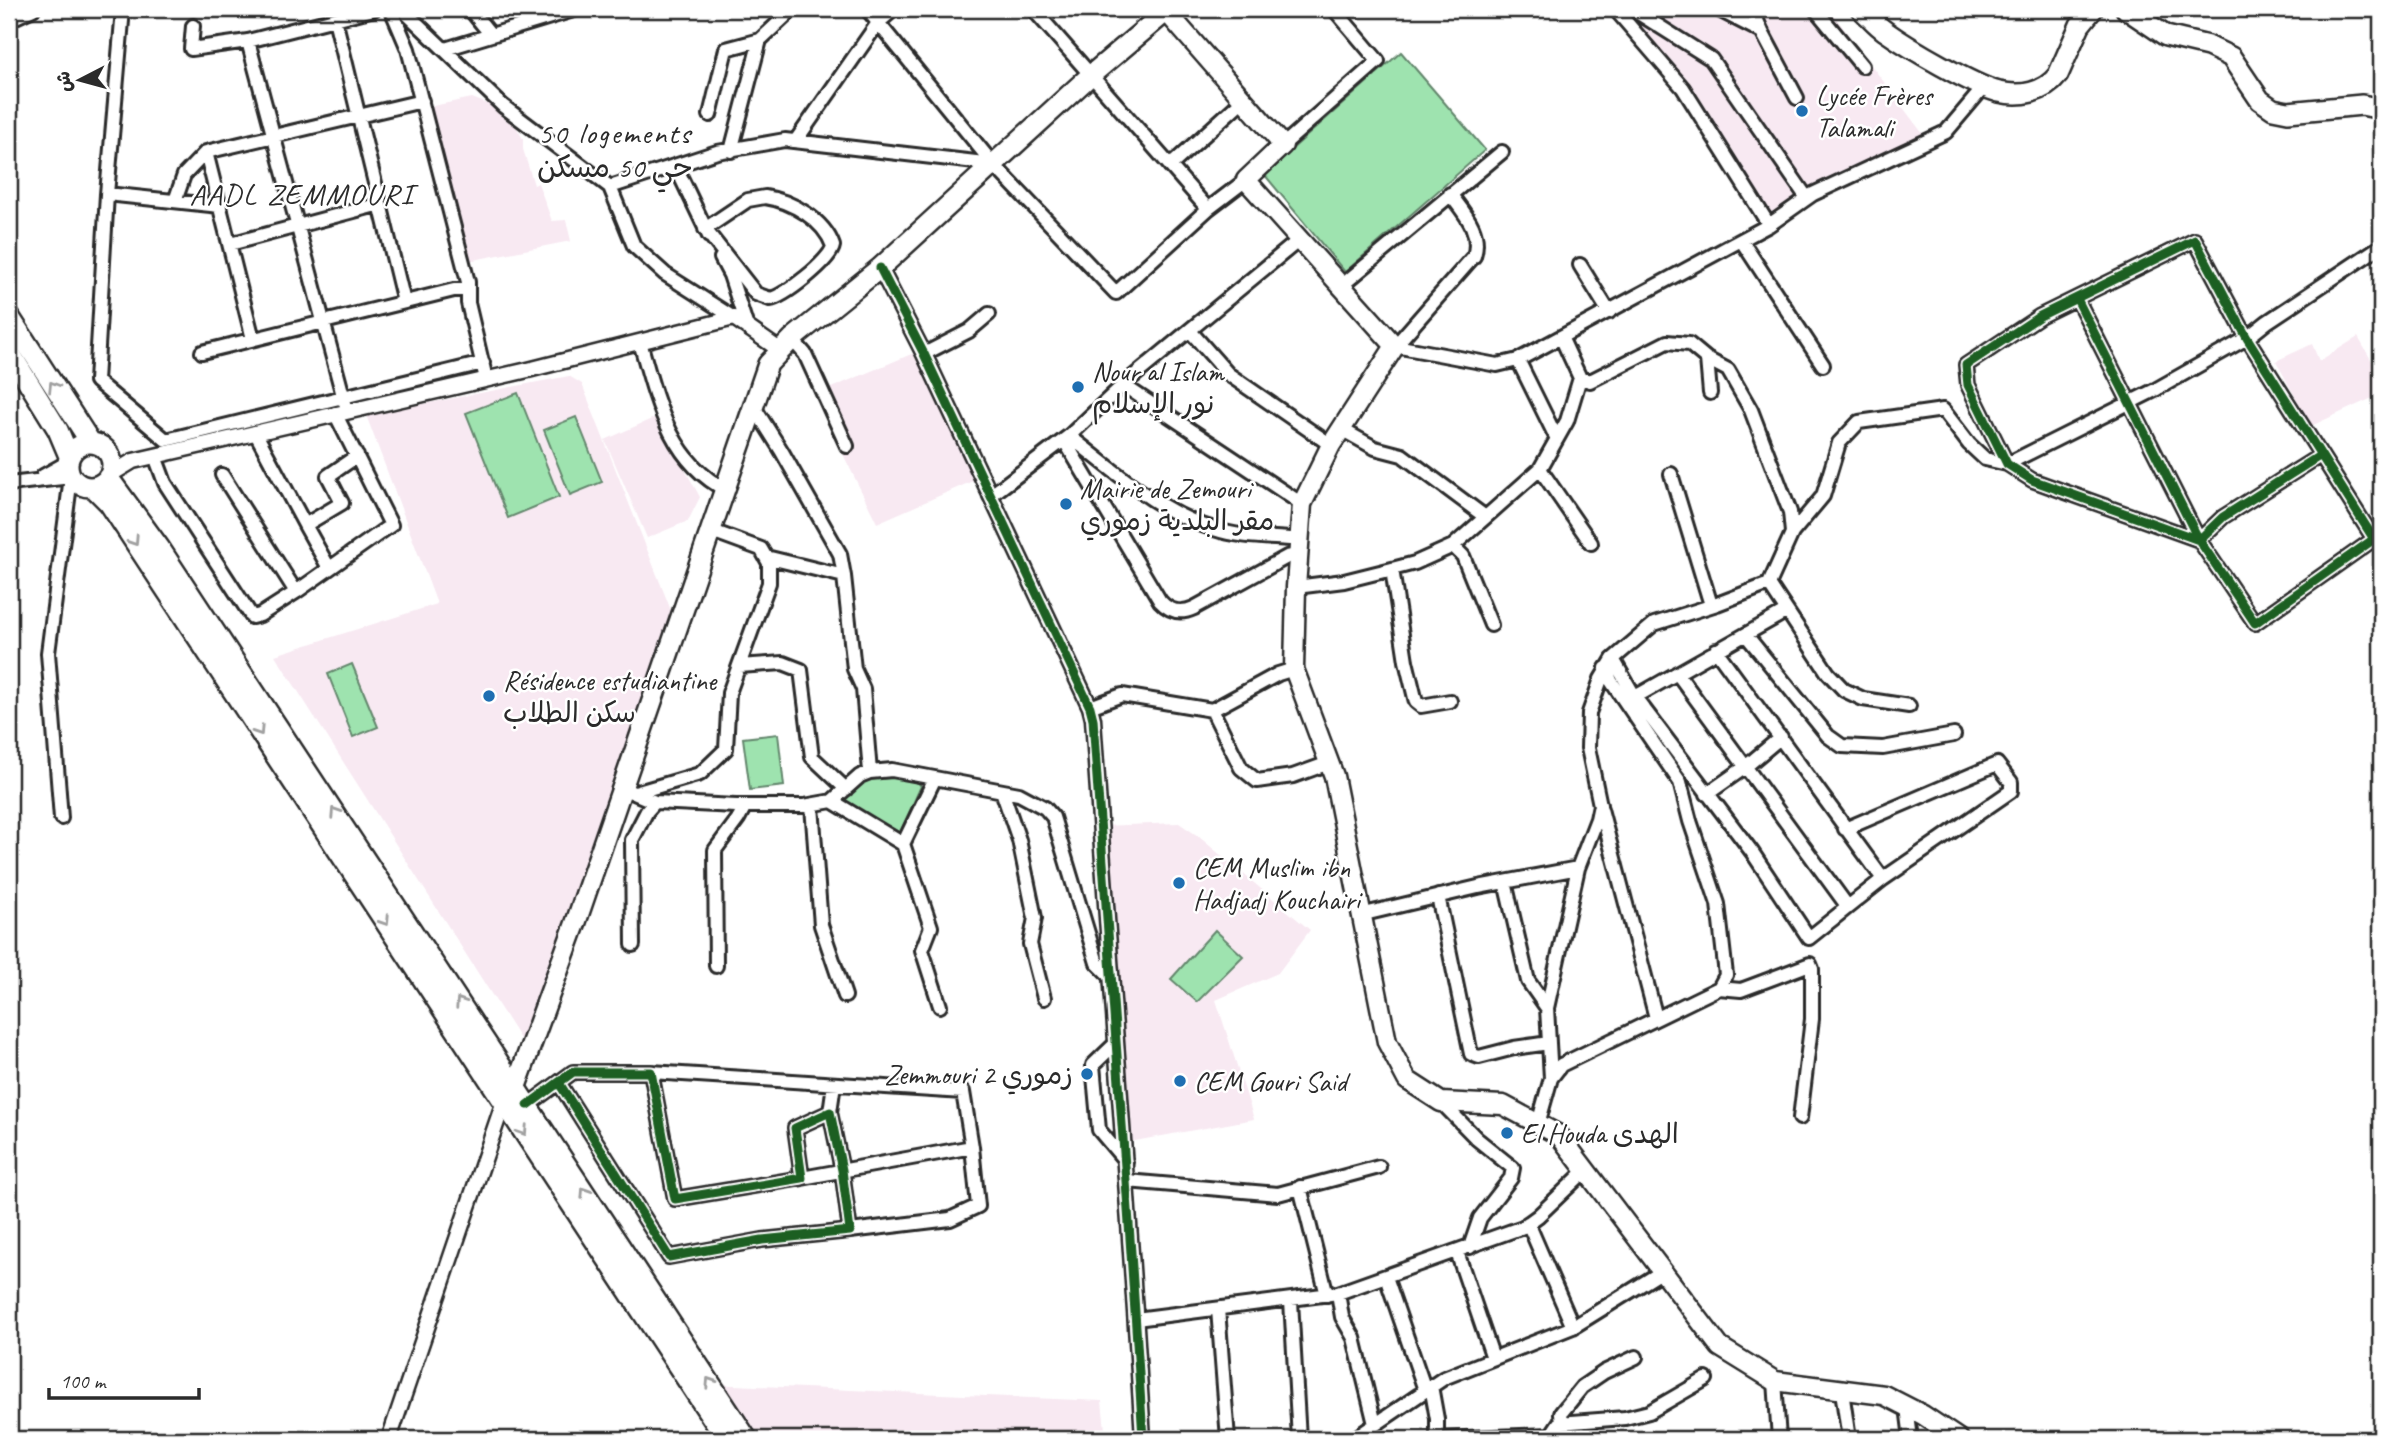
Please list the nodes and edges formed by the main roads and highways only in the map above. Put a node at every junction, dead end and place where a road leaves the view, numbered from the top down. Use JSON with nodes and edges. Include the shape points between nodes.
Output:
{"nodes":[{"id":1,"x":1167,"y":9,"type":"edge"},
{"id":2,"x":1861,"y":9,"type":"edge"},
{"id":3,"x":2093,"y":9,"type":"edge"},
{"id":4,"x":2126,"y":9,"type":"edge"},
{"id":5,"x":2381,"y":109,"type":"edge"},
{"id":6,"x":9,"y":316,"type":"edge"},
{"id":7,"x":9,"y":351,"type":"edge"},
{"id":8,"x":91,"y":443,"type":"junction"},
{"id":9,"x":69,"y":465,"type":"junction"},
{"id":10,"x":105,"y":474,"type":"junction"},
{"id":11,"x":510,"y":1094,"type":"junction"},
{"id":12,"x":726,"y":1439,"type":"edge"},
{"id":13,"x":747,"y":1439,"type":"edge"},
{"id":14,"x":1959,"y":1439,"type":"edge"}],
"edges":[{"from":1,"to":11,"type":"main road","via":[[768,364],[629,790]]},
{"from":1,"to":14,"type":"main road","via":[[1283,145],[1247,180],[1395,346],[1331,444],[1302,504],[1294,669],[1334,776],[1387,1042],[1407,1080],[1441,1101],[1503,1105],[1559,1135],[1720,1347],[1774,1381],[1884,1395]]},
{"from":2,"to":3,"type":"main road","via":[[1883,30],[1984,86],[2014,94],[2046,88],[2058,75],[2080,25]]},
{"from":4,"to":5,"type":"main road","via":[[2166,36],[2231,57],[2260,100],[2273,109],[2288,112],[2362,105]]},
{"from":8,"to":6,"type":"main road","one_way":true},
{"from":7,"to":9,"type":"main road","via":[[58,430]]},
{"from":8,"to":9,"type":"main road","via":[[78,446]]},
{"from":8,"to":10,"type":"main road","via":[[103,447]]},
{"from":9,"to":10,"type":"main road","via":[[80,486]]},
{"from":10,"to":11,"type":"main road","via":[[109,503]]},
{"from":11,"to":12,"type":"main road","one_way":true},
{"from":13,"to":11,"type":"main road","one_way":true,"via":[[528,1105]]}]}
